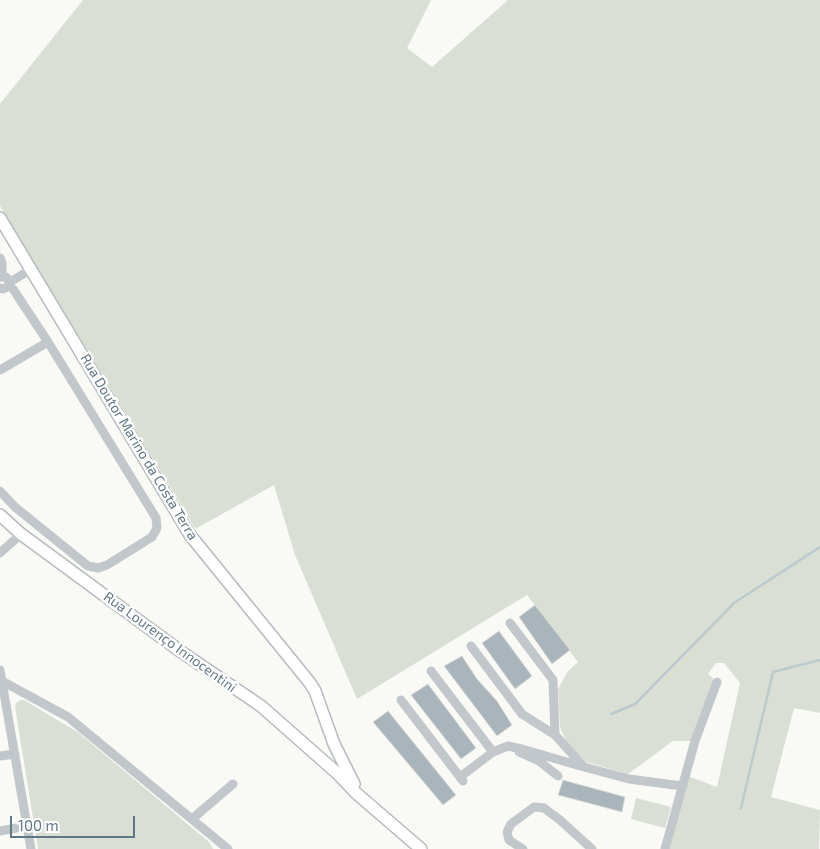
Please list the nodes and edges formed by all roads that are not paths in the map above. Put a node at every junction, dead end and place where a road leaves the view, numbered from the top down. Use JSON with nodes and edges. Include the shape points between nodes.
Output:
{"nodes":[{"id":1,"x":0,"y":218,"type":"edge"},
{"id":2,"x":0,"y":258,"type":"edge"},
{"id":3,"x":30,"y":270,"type":"junction"},
{"id":4,"x":4,"y":282,"type":"edge"},
{"id":5,"x":48,"y":342,"type":"junction"},
{"id":6,"x":0,"y":370,"type":"edge"},
{"id":7,"x":0,"y":491,"type":"edge"},
{"id":8,"x":0,"y":515,"type":"edge"},
{"id":9,"x":21,"y":534,"type":"junction"},
{"id":10,"x":0,"y":553,"type":"edge"},
{"id":11,"x":510,"y":623,"type":"dead end"},
{"id":12,"x":471,"y":646,"type":"dead end"},
{"id":13,"x":0,"y":670,"type":"edge"},
{"id":14,"x":431,"y":671,"type":"dead end"},
{"id":15,"x":1,"y":680,"type":"edge"},
{"id":16,"x":717,"y":682,"type":"dead end"},
{"id":17,"x":402,"y":700,"type":"dead end"},
{"id":18,"x":556,"y":734,"type":"junction"},
{"id":19,"x":334,"y":744,"type":"junction"},
{"id":20,"x":508,"y":746,"type":"junction"},
{"id":21,"x":493,"y":752,"type":"junction"},
{"id":22,"x":15,"y":754,"type":"junction"},
{"id":23,"x":0,"y":756,"type":"edge"},
{"id":24,"x":584,"y":767,"type":"junction"},
{"id":25,"x":337,"y":773,"type":"junction"},
{"id":26,"x":558,"y":776,"type":"dead end"},
{"id":27,"x":233,"y":784,"type":"dead end"},
{"id":28,"x":354,"y":784,"type":"junction"},
{"id":29,"x":682,"y":786,"type":"junction"},
{"id":30,"x":377,"y":810,"type":"junction"},
{"id":31,"x":192,"y":818,"type":"junction"},
{"id":32,"x":27,"y":826,"type":"junction"},
{"id":33,"x":0,"y":831,"type":"edge"},
{"id":34,"x":220,"y":845,"type":"edge"},
{"id":35,"x":31,"y":849,"type":"edge"},
{"id":36,"x":228,"y":849,"type":"edge"},
{"id":37,"x":421,"y":849,"type":"edge"},
{"id":38,"x":523,"y":849,"type":"edge"},
{"id":39,"x":592,"y":849,"type":"edge"},
{"id":40,"x":665,"y":849,"type":"edge"}],
"edges":[{"from":1,"to":3,"type":"main road","name":"Rua Doutor Marino da Costa Terra"},
{"from":2,"to":4,"type":"street"},
{"from":3,"to":4,"type":"street"},
{"from":3,"to":19,"type":"main road","name":"Rua Doutor Marino da Costa Terra","via":[[190,535],[310,683]]},
{"from":4,"to":5,"type":"street","via":[[13,289]]},
{"from":5,"to":6,"type":"street"},
{"from":5,"to":7,"type":"street","via":[[156,518],[157,528],[152,537],[111,563],[102,567],[88,566]]},
{"from":8,"to":9,"type":"main road","name":"Rua Lourenço Innocentini"},
{"from":9,"to":10,"type":"street"},
{"from":9,"to":25,"type":"main road","name":"Rua Lourenço Innocentini","via":[[261,706]]},
{"from":11,"to":18,"type":"street","via":[[552,680]]},
{"from":12,"to":18,"type":"street","via":[[522,714]]},
{"from":13,"to":15,"type":"street"},
{"from":14,"to":21,"type":"street"},
{"from":15,"to":22,"type":"street"},
{"from":15,"to":31,"type":"street","via":[[68,716]]},
{"from":16,"to":29,"type":"street"},
{"from":17,"to":21,"type":"street","via":[[462,779]]},
{"from":18,"to":24,"type":"street"},
{"from":19,"to":25,"type":"main road","name":"Rua Doutor Marino da Costa Terra"},
{"from":19,"to":28,"type":"main road","name":"Rua Doutor Marino da Costa Terra"},
{"from":20,"to":21,"type":"street"},
{"from":20,"to":24,"type":"street"},
{"from":20,"to":26,"type":"street"},
{"from":22,"to":23,"type":"street"},
{"from":22,"to":32,"type":"street"},
{"from":24,"to":29,"type":"street","via":[[628,779]]},
{"from":25,"to":28,"type":"main road","name":"Rua Lourenço Innocentini"},
{"from":25,"to":30,"type":"main road","name":"Rua Lourenço Innocentini","via":[[356,794]]},
{"from":27,"to":31,"type":"street"},
{"from":28,"to":30,"type":"main road","name":"Rua Lourenço Innocentini"},
{"from":29,"to":40,"type":"street"},
{"from":30,"to":37,"type":"main road","name":"Rua Lourenço Innocentini"},
{"from":31,"to":34,"type":"street"},
{"from":32,"to":33,"type":"street"},
{"from":32,"to":35,"type":"street"},
{"from":34,"to":36,"type":"street"},
{"from":38,"to":39,"type":"street","via":[[509,840],[507,832],[511,824],[534,807],[544,808]]}]}
